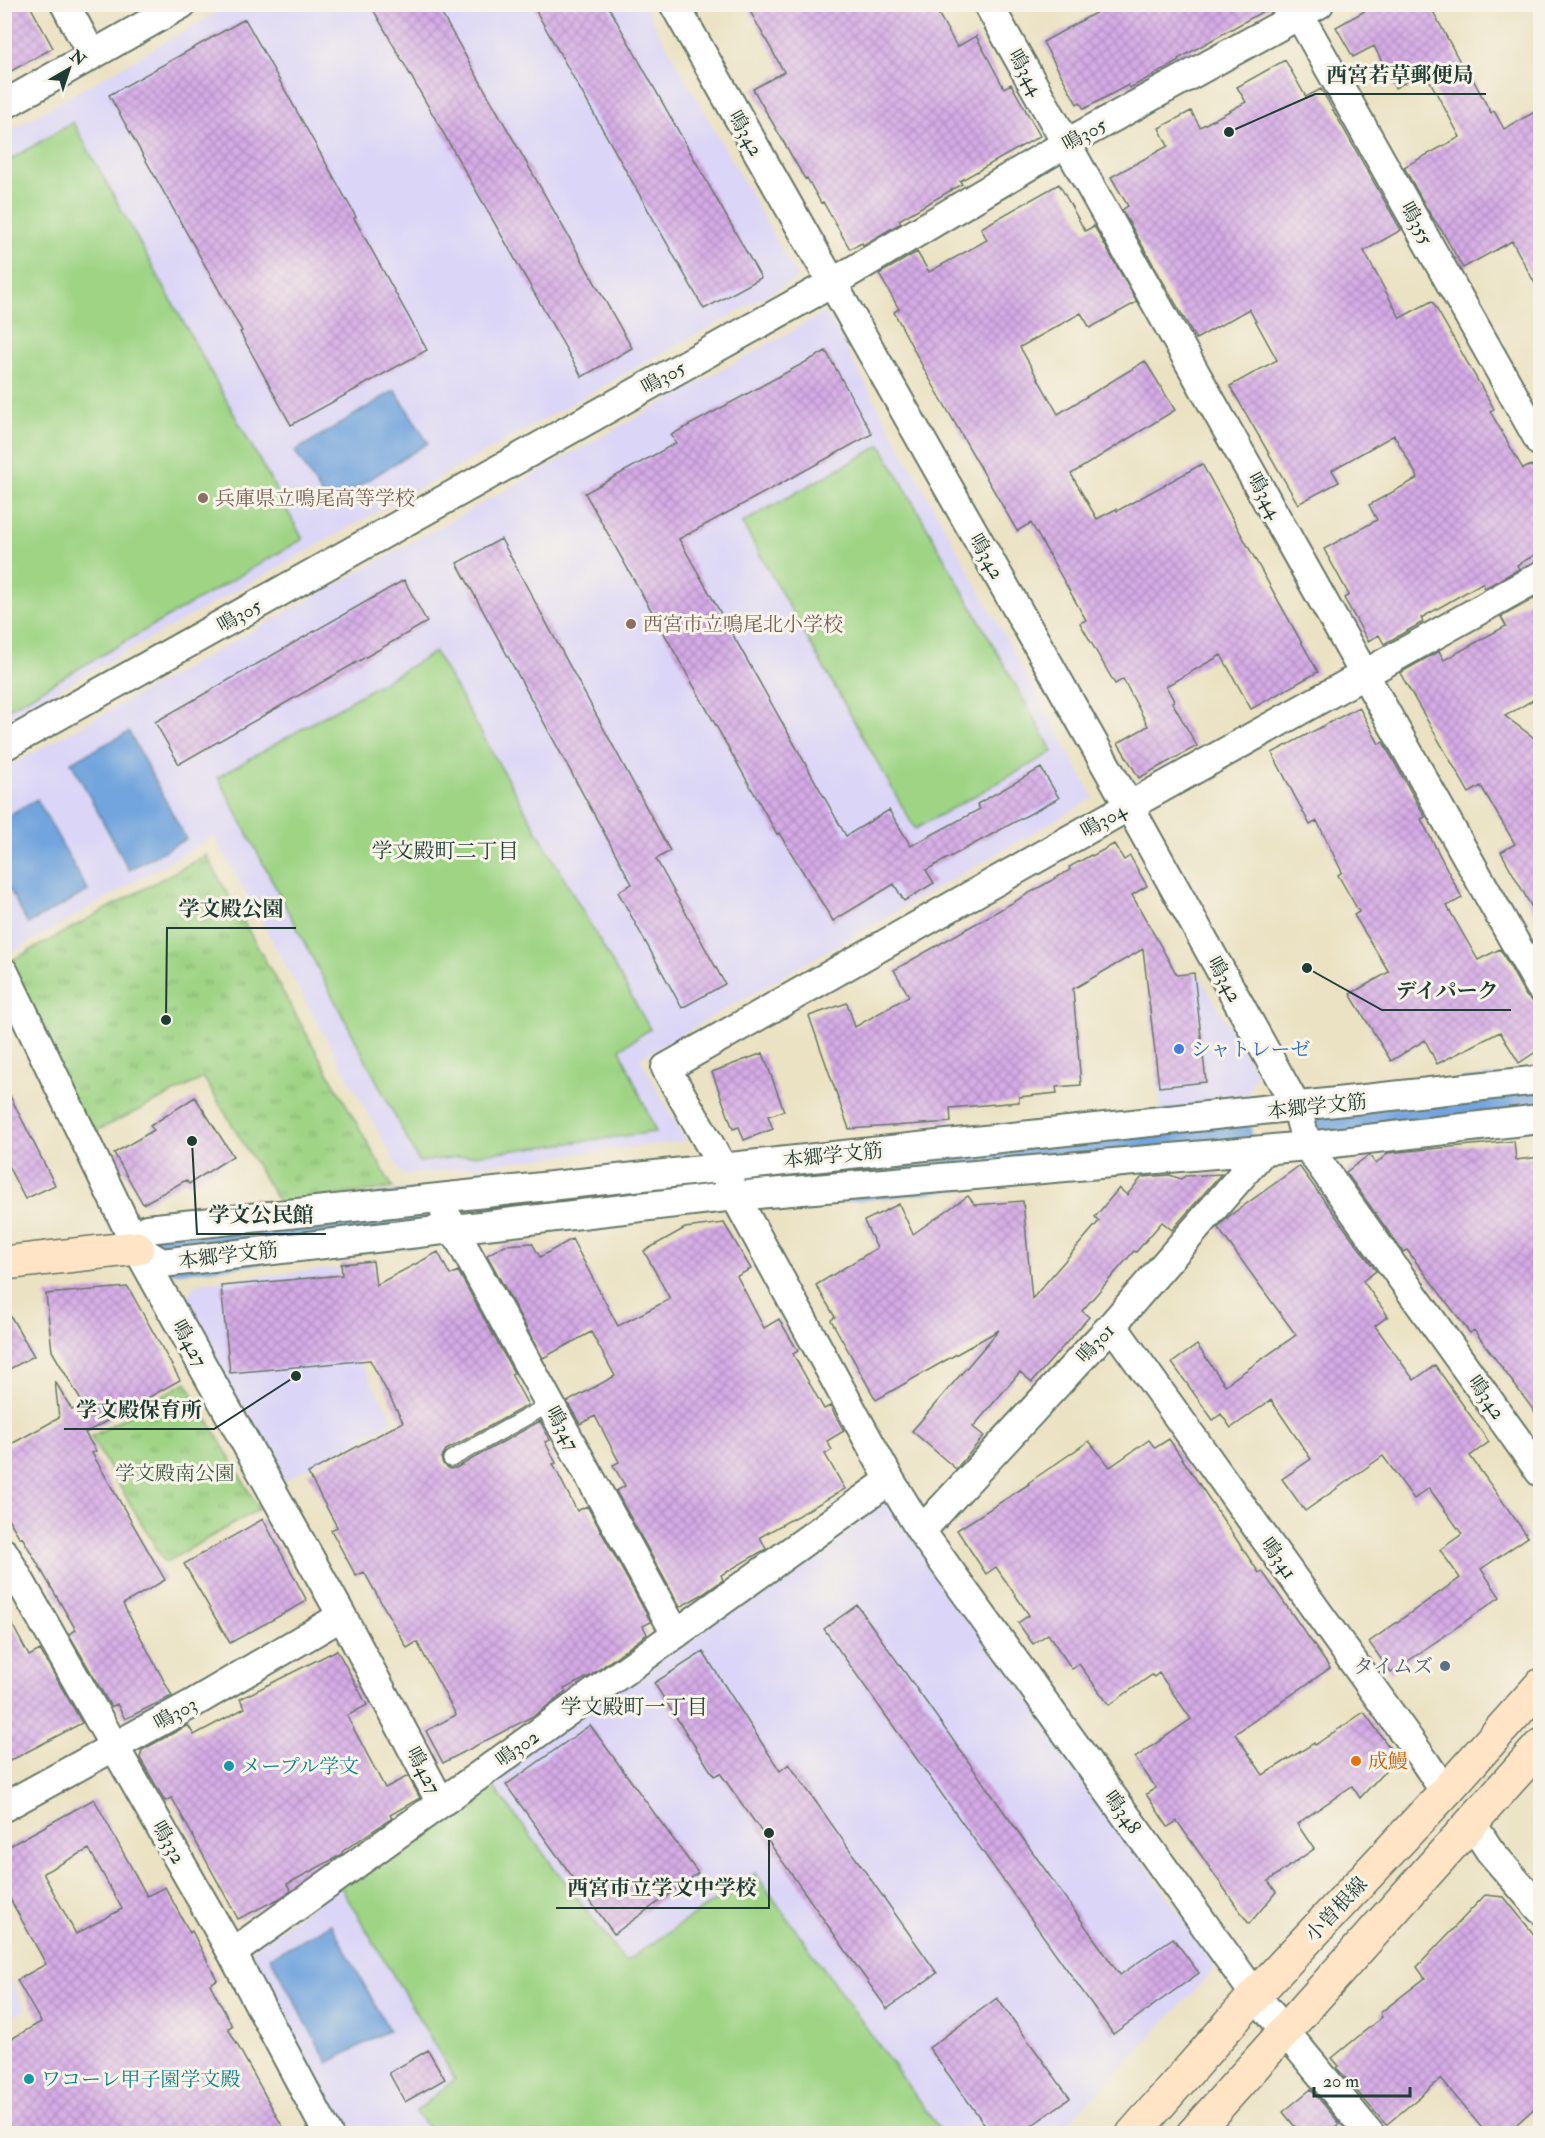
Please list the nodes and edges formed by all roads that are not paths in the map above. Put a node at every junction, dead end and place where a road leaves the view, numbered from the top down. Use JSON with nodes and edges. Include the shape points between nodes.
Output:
{"nodes":[{"id":1,"x":65,"y":4,"type":"edge"},
{"id":2,"x":182,"y":4,"type":"edge"},
{"id":3,"x":674,"y":4,"type":"edge"},
{"id":4,"x":988,"y":4,"type":"edge"},
{"id":5,"x":1304,"y":8,"type":"edge"},
{"id":6,"x":92,"y":55,"type":"junction"},
{"id":7,"x":4,"y":105,"type":"edge"},
{"id":8,"x":1067,"y":143,"type":"junction"},
{"id":9,"x":832,"y":283,"type":"junction"},
{"id":10,"x":1540,"y":442,"type":"edge"},
{"id":11,"x":1540,"y":576,"type":"edge"},
{"id":12,"x":1365,"y":674,"type":"junction"},
{"id":13,"x":4,"y":746,"type":"edge"},
{"id":14,"x":1129,"y":806,"type":"junction"},
{"id":15,"x":4,"y":972,"type":"edge"},
{"id":16,"x":1540,"y":987,"type":"edge"},
{"id":17,"x":666,"y":1068,"type":"joint"},
{"id":18,"x":1540,"y":1080,"type":"edge"},
{"id":19,"x":1297,"y":1108,"type":"junction"},
{"id":20,"x":1540,"y":1119,"type":"edge"},
{"id":21,"x":1307,"y":1146,"type":"junction"},
{"id":22,"x":1264,"y":1150,"type":"junction"},
{"id":23,"x":729,"y":1181,"type":"junction"},
{"id":24,"x":444,"y":1212,"type":"junction"},
{"id":25,"x":137,"y":1248,"type":"junction"},
{"id":26,"x":4,"y":1263,"type":"edge"},
{"id":27,"x":1112,"y":1325,"type":"junction"},
{"id":28,"x":550,"y":1404,"type":"junction"},
{"id":29,"x":451,"y":1459,"type":"dead end"},
{"id":30,"x":1540,"y":1472,"type":"edge"},
{"id":31,"x":890,"y":1480,"type":"junction"},
{"id":32,"x":921,"y":1531,"type":"junction"},
{"id":33,"x":4,"y":1553,"type":"edge"},
{"id":34,"x":342,"y":1616,"type":"junction"},
{"id":35,"x":676,"y":1634,"type":"junction"},
{"id":36,"x":1540,"y":1686,"type":"edge"},
{"id":37,"x":1540,"y":1746,"type":"edge"},
{"id":38,"x":114,"y":1747,"type":"junction"},
{"id":39,"x":1445,"y":1792,"type":"junction"},
{"id":40,"x":441,"y":1803,"type":"junction"},
{"id":41,"x":4,"y":1806,"type":"edge"},
{"id":42,"x":1471,"y":1822,"type":"junction"},
{"id":43,"x":1540,"y":1909,"type":"edge"},
{"id":44,"x":232,"y":1953,"type":"junction"},
{"id":45,"x":1255,"y":1995,"type":"junction"},
{"id":46,"x":1285,"y":2030,"type":"junction"},
{"id":47,"x":328,"y":2133,"type":"edge"},
{"id":48,"x":1133,"y":2133,"type":"edge"},
{"id":49,"x":1193,"y":2133,"type":"edge"},
{"id":50,"x":1371,"y":2133,"type":"edge"}],
"edges":[{"from":1,"to":6,"type":"street"},
{"from":2,"to":6,"type":"street"},
{"from":3,"to":9,"type":"street","name":"鳴342"},
{"from":4,"to":8,"type":"street","name":"鳴344"},
{"from":5,"to":8,"type":"street","name":"鳴305"},
{"from":5,"to":10,"type":"street","name":"鳴355"},
{"from":6,"to":7,"type":"street"},
{"from":8,"to":9,"type":"street","name":"鳴305"},
{"from":8,"to":12,"type":"street","name":"鳴344"},
{"from":9,"to":13,"type":"street","name":"鳴305"},
{"from":9,"to":14,"type":"street","name":"鳴342"},
{"from":11,"to":12,"type":"street","name":"鳴304"},
{"from":12,"to":14,"type":"street","name":"鳴304"},
{"from":12,"to":16,"type":"street","name":"鳴344"},
{"from":14,"to":17,"type":"street","name":"鳴304"},
{"from":14,"to":19,"type":"street","name":"鳴342"},
{"from":15,"to":25,"type":"street","name":"鳴427"},
{"from":17,"to":23,"type":"street","name":"鳴348"},
{"from":18,"to":19,"type":"street","name":"本郷学文筋"},
{"from":19,"to":21,"type":"street","name":"鳴342"},
{"from":19,"to":23,"type":"street","name":"本郷学文筋"},
{"from":20,"to":21,"type":"street","name":"本郷学文筋"},
{"from":21,"to":22,"type":"street","name":"本郷学文筋"},
{"from":21,"to":30,"type":"street","name":"鳴342"},
{"from":22,"to":23,"type":"street","name":"本郷学文筋"},
{"from":22,"to":27,"type":"street","name":"鳴301"},
{"from":23,"to":24,"type":"street","name":"本郷学文筋"},
{"from":23,"to":24,"type":"street","name":"本郷学文筋"},
{"from":23,"to":31,"type":"street","name":"鳴348"},
{"from":24,"to":25,"type":"street","name":"本郷学文筋","via":[[162,1263]]},
{"from":24,"to":25,"type":"street","name":"本郷学文筋","via":[[147,1229]]},
{"from":24,"to":28,"type":"street","name":"鳴347"},
{"from":25,"to":26,"type":"street"},
{"from":25,"to":34,"type":"street","name":"鳴427"},
{"from":27,"to":32,"type":"street","name":"鳴301"},
{"from":27,"to":39,"type":"street","name":"鳴341"},
{"from":28,"to":29,"type":"lane"},
{"from":28,"to":35,"type":"street","name":"鳴347"},
{"from":31,"to":32,"type":"street","name":"鳴348"},
{"from":31,"to":35,"type":"street","name":"鳴302"},
{"from":32,"to":45,"type":"street","name":"鳴348"},
{"from":33,"to":38,"type":"street","name":"鳴332"},
{"from":34,"to":38,"type":"street","name":"鳴303"},
{"from":34,"to":40,"type":"street","name":"鳴427"},
{"from":35,"to":40,"type":"street","name":"鳴302"},
{"from":36,"to":39,"type":"street","name":"小曽根線"},
{"from":37,"to":42,"type":"street"},
{"from":38,"to":41,"type":"street","name":"鳴303"},
{"from":38,"to":44,"type":"street","name":"鳴332"},
{"from":39,"to":45,"type":"street","name":"小曽根線"},
{"from":40,"to":44,"type":"street","name":"鳴302"},
{"from":42,"to":43,"type":"street","via":[[1490,1851]]},
{"from":42,"to":46,"type":"street"},
{"from":44,"to":47,"type":"street","name":"鳴332"},
{"from":45,"to":46,"type":"street","name":"鳴348"},
{"from":45,"to":48,"type":"street","name":"小曽根線"},
{"from":46,"to":49,"type":"street"},
{"from":46,"to":50,"type":"street","name":"鳴348"}]}
